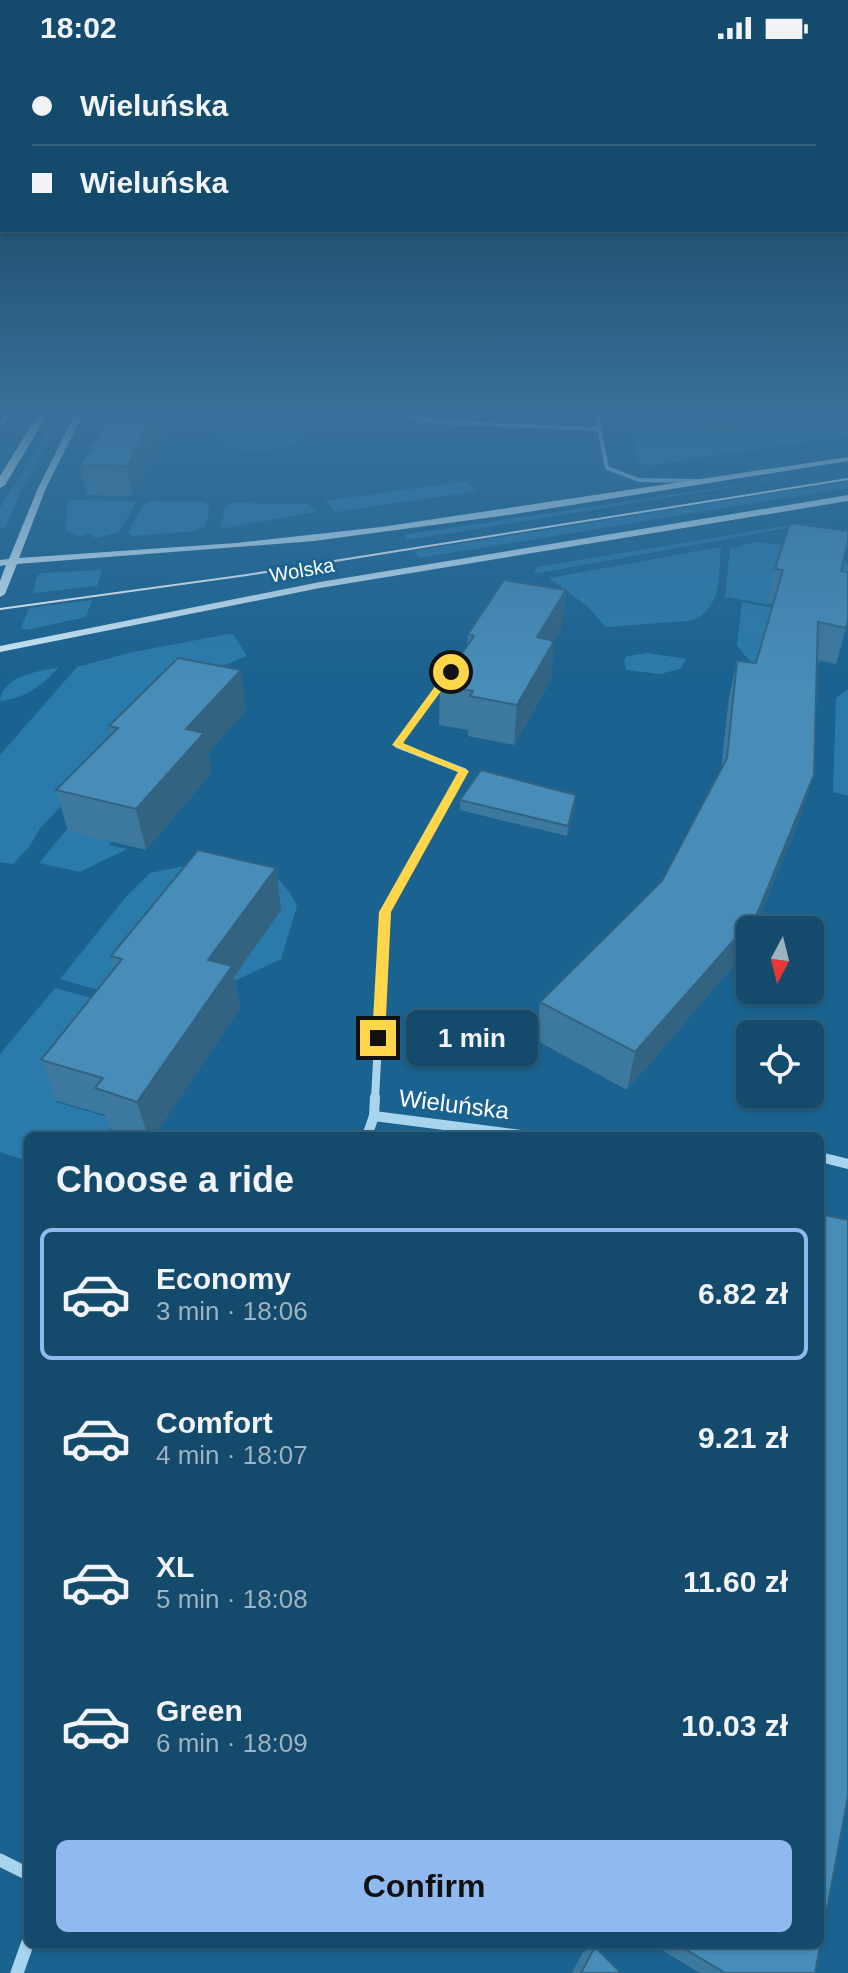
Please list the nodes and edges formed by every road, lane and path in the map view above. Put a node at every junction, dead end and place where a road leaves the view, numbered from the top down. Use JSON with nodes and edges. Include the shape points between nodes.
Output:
{"nodes":[{"id":1,"x":36,"y":503,"type":"edge"},
{"id":2,"x":553,"y":503,"type":"edge"},
{"id":3,"x":815,"y":503,"type":"edge"},
{"id":4,"x":15,"y":562,"type":"junction"},
{"id":5,"x":0,"y":563,"type":"edge"},
{"id":6,"x":0,"y":594,"type":"edge"},
{"id":7,"x":0,"y":649,"type":"edge"},
{"id":8,"x":451,"y":672,"type":"edge"},
{"id":9,"x":374,"y":1116,"type":"junction"},
{"id":10,"x":368,"y":1132,"type":"edge"},
{"id":11,"x":498,"y":1132,"type":"edge"},
{"id":12,"x":824,"y":1158,"type":"edge"},
{"id":13,"x":848,"y":1164,"type":"edge"},
{"id":14,"x":0,"y":1860,"type":"edge"},
{"id":15,"x":24,"y":1872,"type":"edge"},
{"id":16,"x":26,"y":1948,"type":"edge"},
{"id":17,"x":17,"y":1973,"type":"edge"}],
"edges":[{"from":1,"to":4,"type":"main road"},
{"from":2,"to":4,"type":"main road","name":"Wolska","via":[[316,538]]},
{"from":3,"to":7,"type":"main road","name":"Wolska","via":[[320,585]]},
{"from":4,"to":5,"type":"main road","name":"Wolska"},
{"from":4,"to":6,"type":"main road"},
{"from":8,"to":9,"type":"street","name":"Wieluńska","via":[[397,745],[464,771],[385,912]]},
{"from":9,"to":10,"type":"street","name":"Wieluńska"},
{"from":9,"to":11,"type":"street","name":"Wieluńska"},
{"from":12,"to":13,"type":"street"},
{"from":14,"to":15,"type":"street"},
{"from":16,"to":17,"type":"street"}]}
